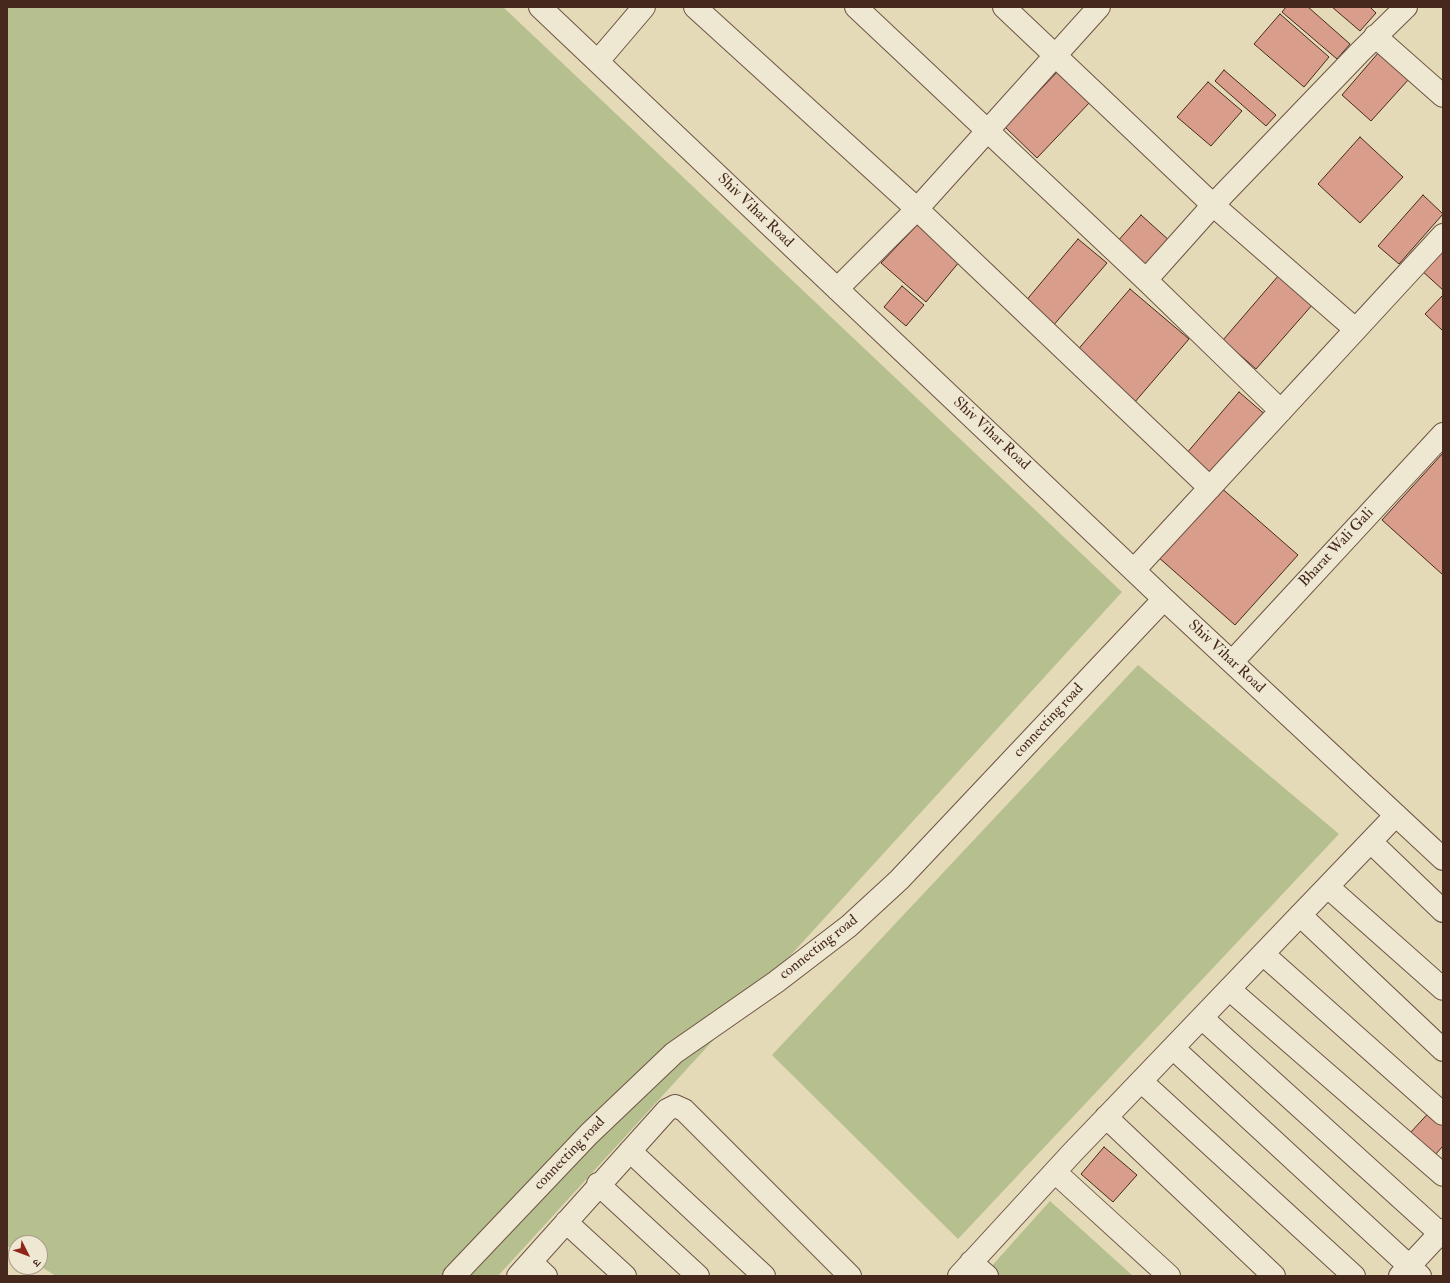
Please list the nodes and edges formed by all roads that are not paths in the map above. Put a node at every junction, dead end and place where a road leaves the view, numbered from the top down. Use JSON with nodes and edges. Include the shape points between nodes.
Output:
{"nodes":[{"id":1,"x":540,"y":7,"type":"edge"},
{"id":2,"x":644,"y":7,"type":"edge"},
{"id":3,"x":695,"y":7,"type":"edge"},
{"id":4,"x":856,"y":7,"type":"edge"},
{"id":5,"x":1004,"y":7,"type":"edge"},
{"id":6,"x":1099,"y":7,"type":"edge"},
{"id":7,"x":1406,"y":7,"type":"edge"},
{"id":8,"x":1375,"y":36,"type":"junction"},
{"id":9,"x":1055,"y":55,"type":"junction"},
{"id":10,"x":598,"y":61,"type":"junction"},
{"id":11,"x":1443,"y":96,"type":"edge"},
{"id":12,"x":988,"y":132,"type":"junction"},
{"id":13,"x":1213,"y":205,"type":"junction"},
{"id":14,"x":917,"y":209,"type":"junction"},
{"id":15,"x":1443,"y":235,"type":"edge"},
{"id":16,"x":1146,"y":280,"type":"junction"},
{"id":17,"x":837,"y":289,"type":"junction"},
{"id":18,"x":1355,"y":329,"type":"junction"},
{"id":19,"x":1281,"y":411,"type":"junction"},
{"id":20,"x":1443,"y":434,"type":"edge"},
{"id":21,"x":1210,"y":488,"type":"junction"},
{"id":22,"x":1134,"y":570,"type":"junction"},
{"id":23,"x":1164,"y":599,"type":"junction"},
{"id":24,"x":1232,"y":662,"type":"junction"},
{"id":25,"x":1396,"y":816,"type":"junction"},
{"id":26,"x":1371,"y":842,"type":"junction"},
{"id":27,"x":1443,"y":859,"type":"edge"},
{"id":28,"x":1328,"y":887,"type":"junction"},
{"id":29,"x":1443,"y":911,"type":"edge"},
{"id":30,"x":1300,"y":915,"type":"junction"},
{"id":31,"x":1263,"y":954,"type":"junction"},
{"id":32,"x":1229,"y":989,"type":"junction"},
{"id":33,"x":1443,"y":989,"type":"edge"},
{"id":34,"x":1202,"y":1018,"type":"junction"},
{"id":35,"x":1173,"y":1048,"type":"junction"},
{"id":36,"x":1443,"y":1050,"type":"edge"},
{"id":37,"x":1141,"y":1081,"type":"junction"},
{"id":38,"x":1443,"y":1114,"type":"edge"},
{"id":39,"x":1106,"y":1117,"type":"junction"},
{"id":40,"x":630,"y":1151,"type":"junction"},
{"id":41,"x":1055,"y":1172,"type":"junction"},
{"id":42,"x":1443,"y":1175,"type":"edge"},
{"id":43,"x":598,"y":1184,"type":"junction"},
{"id":44,"x":566,"y":1222,"type":"junction"},
{"id":45,"x":1442,"y":1233,"type":"edge"},
{"id":46,"x":532,"y":1271,"type":"edge"},
{"id":47,"x":972,"y":1271,"type":"edge"},
{"id":48,"x":1410,"y":1273,"type":"edge"},
{"id":49,"x":454,"y":1276,"type":"edge"},
{"id":50,"x":625,"y":1276,"type":"edge"},
{"id":51,"x":698,"y":1276,"type":"edge"},
{"id":52,"x":764,"y":1276,"type":"edge"},
{"id":53,"x":850,"y":1276,"type":"edge"},
{"id":54,"x":1169,"y":1276,"type":"edge"},
{"id":55,"x":1274,"y":1276,"type":"edge"},
{"id":56,"x":1354,"y":1276,"type":"edge"}],
"edges":[{"from":1,"to":10,"type":"street","name":"Shiv Vihar Road"},
{"from":2,"to":10,"type":"street"},
{"from":3,"to":14,"type":"street"},
{"from":4,"to":12,"type":"street"},
{"from":5,"to":9,"type":"street"},
{"from":6,"to":9,"type":"street"},
{"from":7,"to":8,"type":"street"},
{"from":8,"to":11,"type":"street"},
{"from":8,"to":13,"type":"street"},
{"from":9,"to":12,"type":"street"},
{"from":9,"to":13,"type":"street"},
{"from":10,"to":17,"type":"street","name":"Shiv Vihar Road"},
{"from":12,"to":14,"type":"street"},
{"from":12,"to":16,"type":"street"},
{"from":13,"to":16,"type":"street"},
{"from":13,"to":18,"type":"street"},
{"from":14,"to":17,"type":"street"},
{"from":14,"to":21,"type":"street"},
{"from":15,"to":18,"type":"street"},
{"from":16,"to":19,"type":"street"},
{"from":17,"to":22,"type":"street","name":"Shiv Vihar Road"},
{"from":18,"to":19,"type":"street"},
{"from":19,"to":21,"type":"street"},
{"from":20,"to":24,"type":"street","name":"Bharat Wali Gali"},
{"from":21,"to":22,"type":"street"},
{"from":22,"to":23,"type":"street","name":"Shiv Vihar Road"},
{"from":23,"to":24,"type":"street","name":"Shiv Vihar Road"},
{"from":23,"to":49,"type":"street","name":"connecting road","via":[[899,880],[849,926],[674,1052],[589,1134]]},
{"from":24,"to":25,"type":"street","name":"Shiv Vihar Road"},
{"from":25,"to":26,"type":"street"},
{"from":25,"to":27,"type":"street","name":"Shiv Vihar Road"},
{"from":26,"to":28,"type":"street"},
{"from":26,"to":29,"type":"street"},
{"from":28,"to":30,"type":"street"},
{"from":28,"to":33,"type":"street"},
{"from":30,"to":31,"type":"street"},
{"from":30,"to":36,"type":"street"},
{"from":31,"to":32,"type":"street"},
{"from":31,"to":38,"type":"street"},
{"from":32,"to":34,"type":"street"},
{"from":32,"to":42,"type":"street"},
{"from":34,"to":35,"type":"street"},
{"from":34,"to":45,"type":"street"},
{"from":35,"to":37,"type":"street"},
{"from":35,"to":48,"type":"street"},
{"from":37,"to":39,"type":"street"},
{"from":37,"to":56,"type":"street"},
{"from":39,"to":41,"type":"street"},
{"from":39,"to":55,"type":"street"},
{"from":40,"to":43,"type":"street"},
{"from":40,"to":52,"type":"street"},
{"from":40,"to":53,"type":"street","via":[[667,1110],[679,1106]]},
{"from":41,"to":47,"type":"street"},
{"from":41,"to":54,"type":"street"},
{"from":43,"to":44,"type":"street"},
{"from":43,"to":51,"type":"street"},
{"from":44,"to":46,"type":"street"},
{"from":44,"to":50,"type":"street"},
{"from":45,"to":48,"type":"street"}]}
